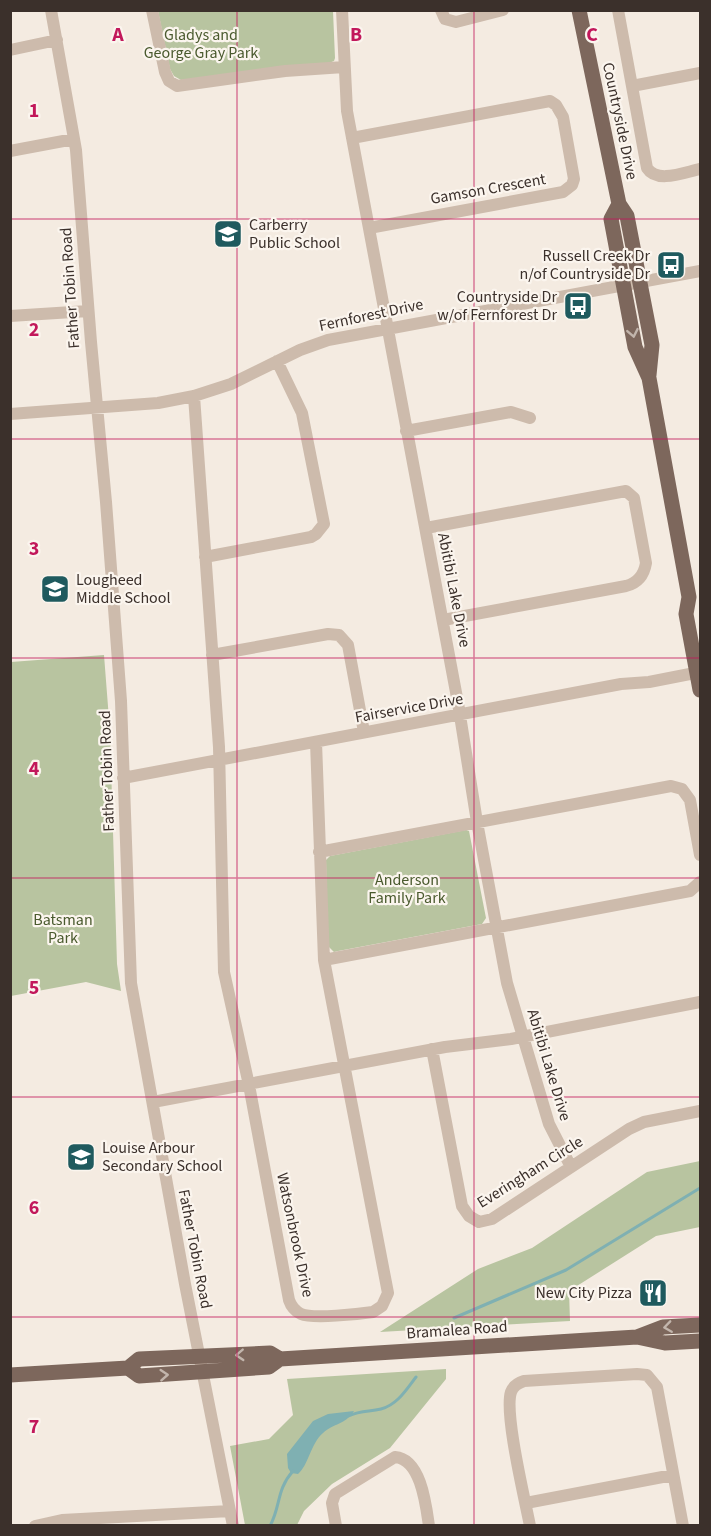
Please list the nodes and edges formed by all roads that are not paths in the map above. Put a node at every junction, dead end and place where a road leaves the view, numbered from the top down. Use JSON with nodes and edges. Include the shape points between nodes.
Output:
{"nodes":[{"id":1,"x":51,"y":10,"type":"edge"},
{"id":2,"x":152,"y":10,"type":"edge"},
{"id":3,"x":342,"y":10,"type":"edge"},
{"id":4,"x":441,"y":10,"type":"edge"},
{"id":5,"x":503,"y":10,"type":"edge"},
{"id":6,"x":579,"y":10,"type":"edge"},
{"id":7,"x":618,"y":10,"type":"edge"},
{"id":8,"x":57,"y":40,"type":"junction"},
{"id":9,"x":10,"y":50,"type":"edge"},
{"id":10,"x":344,"y":67,"type":"junction"},
{"id":11,"x":700,"y":73,"type":"edge"},
{"id":12,"x":632,"y":86,"type":"junction"},
{"id":13,"x":352,"y":138,"type":"junction"},
{"id":14,"x":74,"y":139,"type":"junction"},
{"id":15,"x":10,"y":151,"type":"edge"},
{"id":16,"x":700,"y":169,"type":"edge"},
{"id":17,"x":619,"y":204,"type":"junction"},
{"id":18,"x":369,"y":228,"type":"junction"},
{"id":19,"x":700,"y":271,"type":"edge"},
{"id":20,"x":640,"y":283,"type":"junction"},
{"id":21,"x":624,"y":286,"type":"junction"},
{"id":22,"x":88,"y":311,"type":"junction"},
{"id":23,"x":10,"y":316,"type":"edge"},
{"id":24,"x":388,"y":328,"type":"junction"},
{"id":25,"x":277,"y":361,"type":"junction"},
{"id":26,"x":649,"y":378,"type":"junction"},
{"id":27,"x":194,"y":396,"type":"junction"},
{"id":28,"x":98,"y":407,"type":"junction"},
{"id":29,"x":10,"y":414,"type":"edge"},
{"id":30,"x":530,"y":418,"type":"dead end"},
{"id":31,"x":406,"y":431,"type":"junction"},
{"id":32,"x":426,"y":528,"type":"junction"},
{"id":33,"x":205,"y":557,"type":"junction"},
{"id":34,"x":689,"y":597,"type":"junction"},
{"id":35,"x":700,"y":612,"type":"edge"},
{"id":36,"x":443,"y":620,"type":"junction"},
{"id":37,"x":212,"y":655,"type":"junction"},
{"id":38,"x":699,"y":673,"type":"edge"},
{"id":39,"x":700,"y":690,"type":"edge"},
{"id":40,"x":460,"y":715,"type":"junction"},
{"id":41,"x":364,"y":732,"type":"junction"},
{"id":42,"x":316,"y":742,"type":"junction"},
{"id":43,"x":219,"y":760,"type":"junction"},
{"id":44,"x":123,"y":778,"type":"junction"},
{"id":45,"x":477,"y":822,"type":"junction"},
{"id":46,"x":320,"y":852,"type":"junction"},
{"id":47,"x":700,"y":855,"type":"edge"},
{"id":48,"x":700,"y":882,"type":"edge"},
{"id":49,"x":497,"y":927,"type":"junction"},
{"id":50,"x":324,"y":960,"type":"junction"},
{"id":51,"x":700,"y":1002,"type":"edge"},
{"id":52,"x":523,"y":1036,"type":"junction"},
{"id":53,"x":432,"y":1049,"type":"junction"},
{"id":54,"x":344,"y":1066,"type":"junction"},
{"id":55,"x":249,"y":1085,"type":"junction"},
{"id":56,"x":153,"y":1102,"type":"junction"},
{"id":57,"x":700,"y":1111,"type":"edge"},
{"id":58,"x":571,"y":1167,"type":"junction"},
{"id":59,"x":700,"y":1325,"type":"edge"},
{"id":60,"x":637,"y":1337,"type":"junction"},
{"id":61,"x":700,"y":1341,"type":"edge"},
{"id":62,"x":199,"y":1356,"type":"junction"},
{"id":63,"x":280,"y":1359,"type":"junction"},
{"id":64,"x":128,"y":1368,"type":"junction"},
{"id":65,"x":202,"y":1372,"type":"junction"},
{"id":66,"x":10,"y":1375,"type":"edge"},
{"id":67,"x":673,"y":1475,"type":"junction"},
{"id":68,"x":526,"y":1503,"type":"junction"},
{"id":69,"x":230,"y":1511,"type":"junction"},
{"id":70,"x":123,"y":1516,"type":"junction"},
{"id":71,"x":35,"y":1526,"type":"edge"},
{"id":72,"x":109,"y":1526,"type":"edge"},
{"id":73,"x":233,"y":1526,"type":"edge"},
{"id":74,"x":336,"y":1526,"type":"edge"},
{"id":75,"x":429,"y":1526,"type":"edge"},
{"id":76,"x":530,"y":1526,"type":"edge"},
{"id":77,"x":683,"y":1526,"type":"edge"}],
"edges":[{"from":1,"to":8,"type":"street","name":"Father Tobin Road"},
{"from":2,"to":10,"type":"street","via":[[165,72],[177,86]]},
{"from":3,"to":10,"type":"street","name":"Abitibi Lake Drive"},
{"from":4,"to":5,"type":"street","via":[[445,19],[456,22]]},
{"from":6,"to":17,"type":"main road","name":"Countryside Drive"},
{"from":7,"to":12,"type":"street"},
{"from":8,"to":9,"type":"street"},
{"from":8,"to":14,"type":"street","name":"Father Tobin Road"},
{"from":10,"to":13,"type":"street","name":"Abitibi Lake Drive"},
{"from":11,"to":12,"type":"street"},
{"from":12,"to":16,"type":"street","via":[[650,172],[664,176]]},
{"from":13,"to":18,"type":"street","name":"Abitibi Lake Drive"},
{"from":13,"to":18,"type":"street","name":"Gamson Crescent","via":[[550,101],[563,117],[574,179],[563,192]]},
{"from":14,"to":15,"type":"street"},
{"from":14,"to":22,"type":"street","name":"Father Tobin Road"},
{"from":17,"to":20,"type":"main road","name":"Countryside Drive","via":[[627,216]]},
{"from":17,"to":21,"type":"main road","name":"Countryside Drive","via":[[611,219]]},
{"from":18,"to":24,"type":"street","name":"Abitibi Lake Drive"},
{"from":19,"to":20,"type":"street","name":"Fernforest Drive"},
{"from":20,"to":21,"type":"street","name":"Fernforest Drive"},
{"from":20,"to":26,"type":"main road","name":"Countryside Drive","via":[[652,345]]},
{"from":21,"to":24,"type":"street","name":"Fernforest Drive"},
{"from":21,"to":26,"type":"main road","name":"Countryside Drive","one_way":true,"via":[[635,347]]},
{"from":22,"to":23,"type":"street"},
{"from":22,"to":28,"type":"street","name":"Father Tobin Road"},
{"from":24,"to":25,"type":"street","name":"Fernforest Drive","via":[[322,342]]},
{"from":24,"to":31,"type":"street","name":"Abitibi Lake Drive"},
{"from":25,"to":27,"type":"street","name":"Fernforest Drive","via":[[236,382]]},
{"from":25,"to":33,"type":"street","via":[[302,413],[324,524],[311,537]]},
{"from":26,"to":34,"type":"main road","name":"Countryside Drive"},
{"from":27,"to":28,"type":"street","name":"Fernforest Drive"},
{"from":27,"to":33,"type":"street","name":"Watsonbrook Drive"},
{"from":28,"to":29,"type":"street","name":"Fernforest Drive"},
{"from":28,"to":44,"type":"street","name":"Father Tobin Road"},
{"from":30,"to":31,"type":"street","via":[[511,412]]},
{"from":31,"to":32,"type":"street","name":"Abitibi Lake Drive"},
{"from":32,"to":36,"type":"street","name":"Abitibi Lake Drive"},
{"from":32,"to":36,"type":"street","via":[[626,490],[634,498],[646,563],[637,581]]},
{"from":33,"to":37,"type":"street","name":"Watsonbrook Drive"},
{"from":34,"to":35,"type":"main road","name":"Countryside Drive"},
{"from":34,"to":38,"type":"main road","name":"Countryside Drive","via":[[686,614]]},
{"from":36,"to":40,"type":"street","name":"Abitibi Lake Drive"},
{"from":37,"to":41,"type":"street","via":[[339,635],[348,645]]},
{"from":37,"to":43,"type":"street","name":"Watsonbrook Drive"},
{"from":38,"to":39,"type":"main road","name":"Countryside Drive"},
{"from":38,"to":40,"type":"street","name":"Fairservice Drive"},
{"from":40,"to":41,"type":"street","name":"Fairservice Drive"},
{"from":40,"to":45,"type":"street","name":"Abitibi Lake Drive"},
{"from":41,"to":42,"type":"street","name":"Fairservice Drive"},
{"from":42,"to":43,"type":"street","name":"Fairservice Drive"},
{"from":42,"to":46,"type":"street","name":"Watsonbrook Drive"},
{"from":43,"to":44,"type":"street","name":"Fairservice Drive"},
{"from":43,"to":55,"type":"street","name":"Watsonbrook Drive","via":[[224,972]]},
{"from":44,"to":56,"type":"street","name":"Father Tobin Road","via":[[130,983]]},
{"from":45,"to":46,"type":"street"},
{"from":45,"to":47,"type":"street","via":[[676,786],[687,792],[690,800]]},
{"from":45,"to":49,"type":"street","name":"Abitibi Lake Drive"},
{"from":46,"to":50,"type":"street","name":"Watsonbrook Drive"},
{"from":48,"to":49,"type":"street","via":[[690,891]]},
{"from":49,"to":50,"type":"street"},
{"from":49,"to":52,"type":"street","name":"Abitibi Lake Drive","via":[[511,999]]},
{"from":50,"to":54,"type":"street","name":"Watsonbrook Drive"},
{"from":51,"to":52,"type":"street"},
{"from":52,"to":53,"type":"street"},
{"from":52,"to":58,"type":"street","name":"Abitibi Lake Drive","via":[[549,1124]]},
{"from":53,"to":54,"type":"street"},
{"from":53,"to":58,"type":"street","name":"Everingham Circle","via":[[462,1206],[469,1216],[479,1222],[492,1219]]},
{"from":54,"to":55,"type":"street"},
{"from":54,"to":55,"type":"street","name":"Watsonbrook Drive","via":[[388,1286],[386,1300],[373,1312],[310,1316],[291,1306]]},
{"from":55,"to":56,"type":"street"},
{"from":56,"to":62,"type":"street","name":"Father Tobin Road"},
{"from":57,"to":58,"type":"street","name":"Everingham Circle","via":[[644,1122]]},
{"from":59,"to":60,"type":"main road","name":"Bramalea Road","one_way":true,"via":[[663,1327]]},
{"from":60,"to":61,"type":"main road","name":"Bramalea Road","via":[[665,1343]]},
{"from":60,"to":63,"type":"main road","name":"Bramalea Road"},
{"from":63,"to":62,"type":"main road","name":"Bramalea Road","one_way":true,"via":[[270,1353]]},
{"from":62,"to":64,"type":"main road","name":"Bramalea Road","via":[[139,1359]]},
{"from":62,"to":65,"type":"street","name":"Father Tobin Road"},
{"from":63,"to":65,"type":"main road","name":"Bramalea Road","via":[[268,1367]]},
{"from":64,"to":65,"type":"main road","name":"Bramalea Road","one_way":true,"via":[[139,1376]]},
{"from":64,"to":66,"type":"main road","name":"Bramalea Road"},
{"from":65,"to":69,"type":"street","name":"Father Tobin Road"},
{"from":67,"to":68,"type":"street"},
{"from":67,"to":68,"type":"street","via":[[657,1387],[647,1376],[524,1381],[514,1386],[510,1402]]},
{"from":67,"to":77,"type":"street"},
{"from":68,"to":76,"type":"street"},
{"from":69,"to":70,"type":"street"},
{"from":69,"to":73,"type":"street","name":"Father Tobin Road"},
{"from":70,"to":71,"type":"street"},
{"from":70,"to":72,"type":"street"},
{"from":74,"to":75,"type":"street","via":[[332,1503],[335,1494],[395,1457],[406,1461],[416,1475]]}]}
